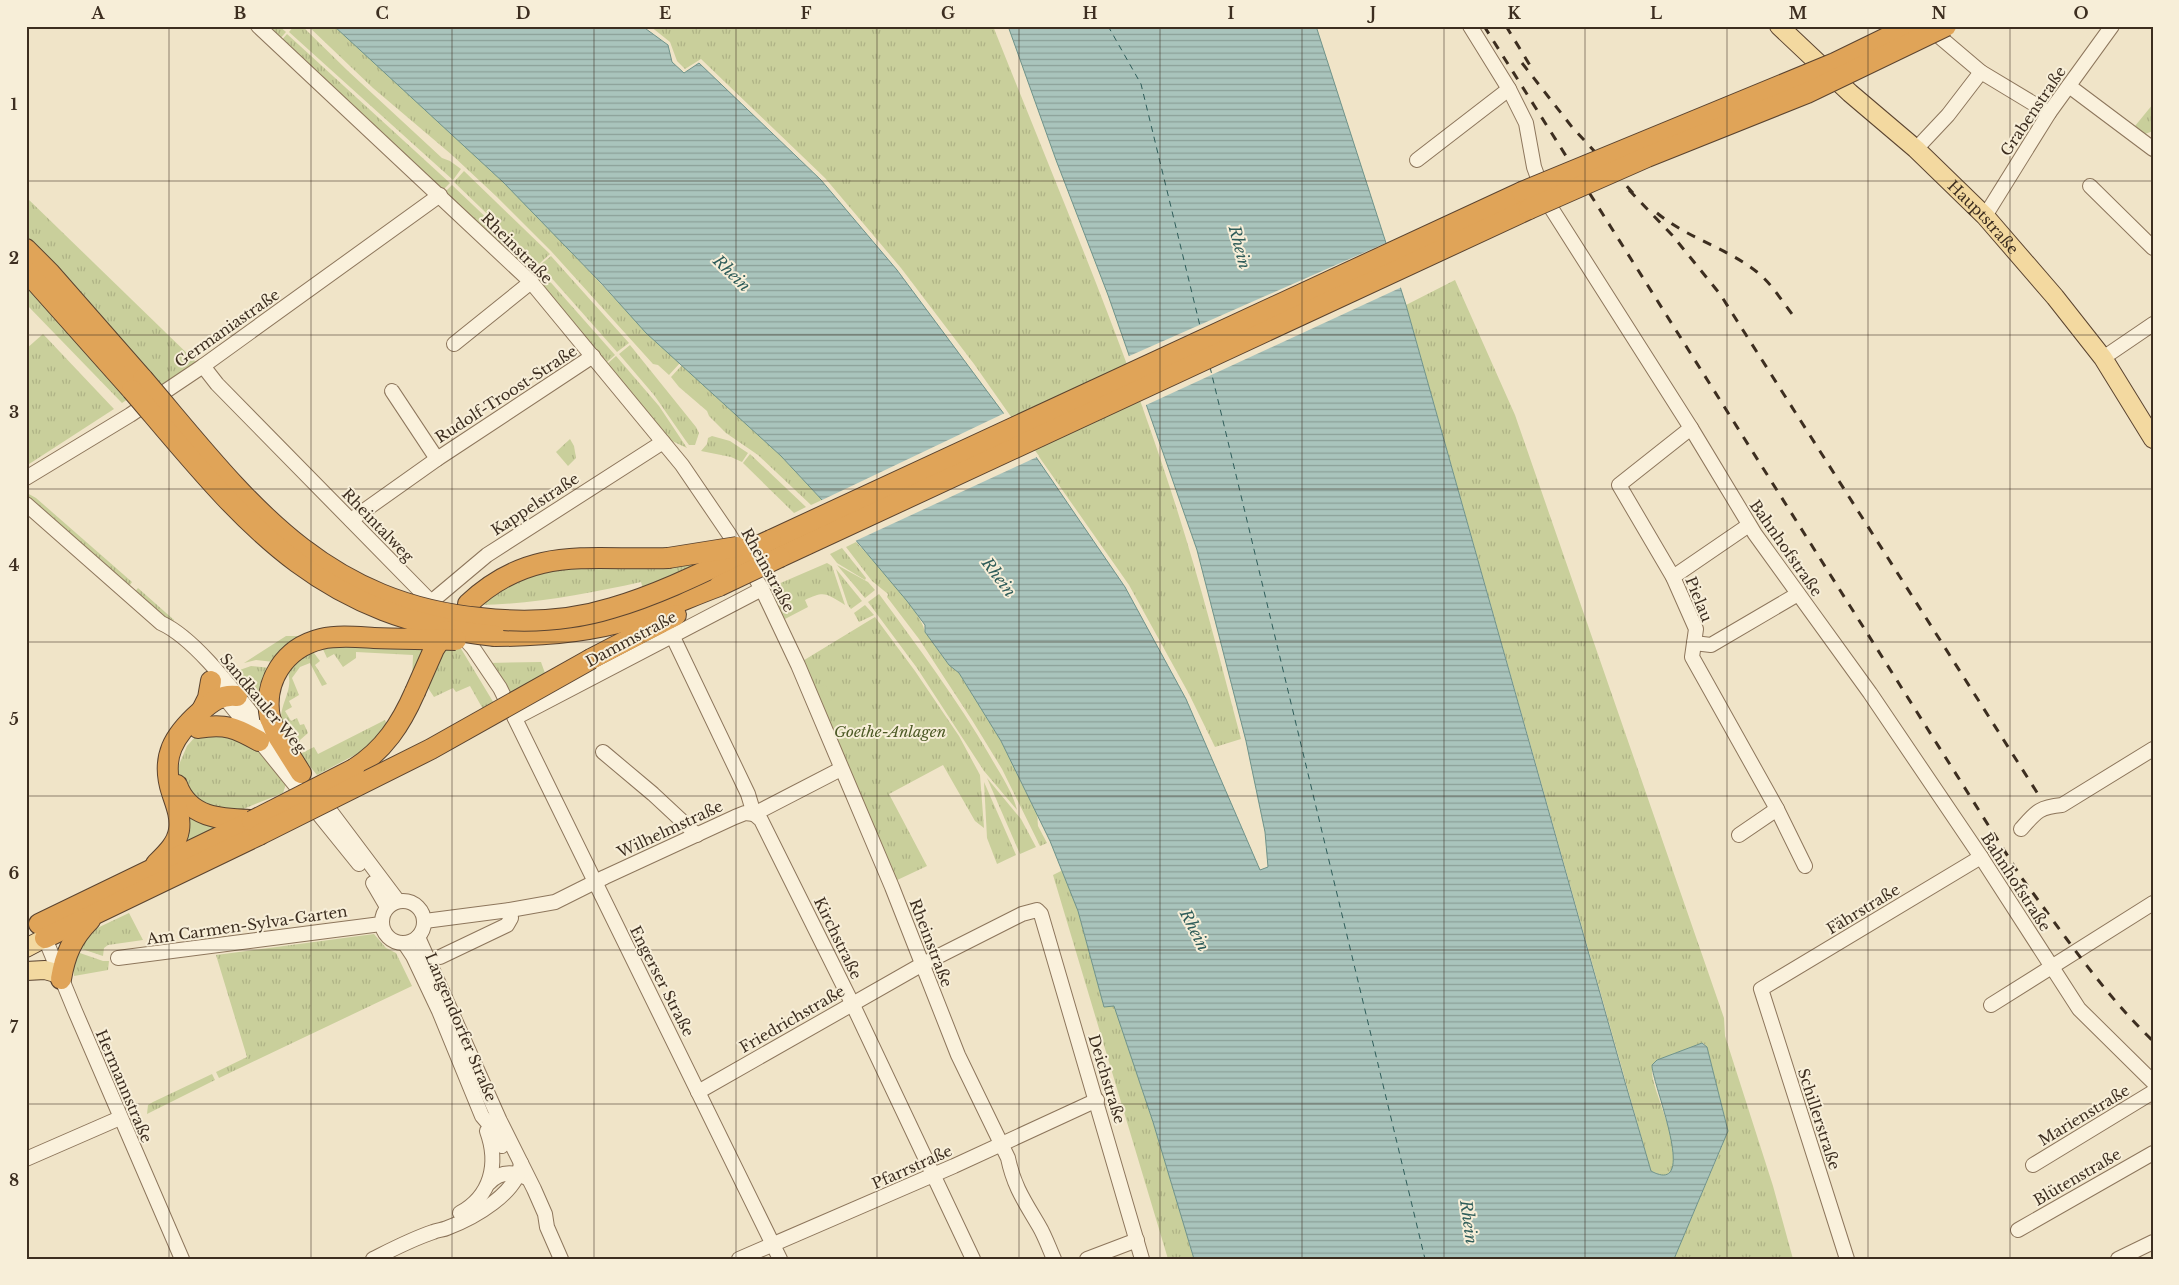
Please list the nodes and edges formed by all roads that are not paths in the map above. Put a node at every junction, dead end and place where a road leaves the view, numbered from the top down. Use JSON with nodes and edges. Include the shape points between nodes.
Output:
{"nodes":[{"id":1,"x":258,"y":26,"type":"edge"},
{"id":2,"x":1470,"y":26,"type":"edge"},
{"id":3,"x":1779,"y":26,"type":"edge"},
{"id":4,"x":1911,"y":26,"type":"edge"},
{"id":5,"x":1927,"y":26,"type":"edge"},
{"id":6,"x":1946,"y":26,"type":"edge"},
{"id":7,"x":2112,"y":26,"type":"edge"},
{"id":8,"x":1981,"y":72,"type":"junction"},
{"id":9,"x":2069,"y":86,"type":"junction"},
{"id":10,"x":1509,"y":89,"type":"junction"},
{"id":11,"x":2049,"y":113,"type":"junction"},
{"id":12,"x":2151,"y":143,"type":"edge"},
{"id":13,"x":1916,"y":149,"type":"junction"},
{"id":14,"x":1417,"y":160,"type":"dead end"},
{"id":15,"x":2090,"y":186,"type":"dead end"},
{"id":16,"x":440,"y":195,"type":"junction"},
{"id":17,"x":1985,"y":216,"type":"junction"},
{"id":18,"x":2153,"y":248,"type":"edge"},
{"id":19,"x":26,"y":249,"type":"edge"},
{"id":20,"x":26,"y":271,"type":"edge"},
{"id":21,"x":531,"y":282,"type":"junction"},
{"id":22,"x":2153,"y":324,"type":"edge"},
{"id":23,"x":454,"y":344,"type":"dead end"},
{"id":24,"x":593,"y":356,"type":"junction"},
{"id":25,"x":2103,"y":358,"type":"junction"},
{"id":26,"x":203,"y":366,"type":"junction"},
{"id":27,"x":138,"y":384,"type":"junction"},
{"id":28,"x":392,"y":391,"type":"dead end"},
{"id":29,"x":1691,"y":428,"type":"junction"},
{"id":30,"x":2153,"y":439,"type":"edge"},
{"id":31,"x":664,"y":442,"type":"junction"},
{"id":32,"x":437,"y":458,"type":"junction"},
{"id":33,"x":26,"y":478,"type":"edge"},
{"id":34,"x":26,"y":504,"type":"edge"},
{"id":35,"x":351,"y":520,"type":"junction"},
{"id":36,"x":1750,"y":525,"type":"junction"},
{"id":37,"x":771,"y":540,"type":"junction"},
{"id":38,"x":1673,"y":577,"type":"junction"},
{"id":39,"x":719,"y":586,"type":"junction"},
{"id":40,"x":762,"y":589,"type":"junction"},
{"id":41,"x":1798,"y":594,"type":"junction"},
{"id":42,"x":431,"y":602,"type":"junction"},
{"id":43,"x":161,"y":623,"type":"junction"},
{"id":44,"x":672,"y":635,"type":"junction"},
{"id":45,"x":495,"y":636,"type":"junction"},
{"id":46,"x":1694,"y":643,"type":"junction"},
{"id":47,"x":225,"y":694,"type":"junction"},
{"id":48,"x":515,"y":718,"type":"junction"},
{"id":49,"x":200,"y":719,"type":"junction"},
{"id":50,"x":259,"y":741,"type":"junction"},
{"id":51,"x":603,"y":752,"type":"dead end"},
{"id":52,"x":2152,"y":752,"type":"edge"},
{"id":53,"x":841,"y":769,"type":"junction"},
{"id":54,"x":300,"y":773,"type":"junction"},
{"id":55,"x":1777,"y":809,"type":"junction"},
{"id":56,"x":327,"y":814,"type":"junction"},
{"id":57,"x":754,"y":814,"type":"junction"},
{"id":58,"x":256,"y":828,"type":"junction"},
{"id":59,"x":2021,"y":829,"type":"dead end"},
{"id":60,"x":697,"y":835,"type":"junction"},
{"id":61,"x":1739,"y":835,"type":"dead end"},
{"id":62,"x":1981,"y":857,"type":"junction"},
{"id":63,"x":1805,"y":866,"type":"dead end"},
{"id":64,"x":148,"y":872,"type":"junction"},
{"id":65,"x":595,"y":882,"type":"junction"},
{"id":66,"x":393,"y":904,"type":"junction"},
{"id":67,"x":2151,"y":909,"type":"edge"},
{"id":68,"x":510,"y":910,"type":"junction"},
{"id":69,"x":1037,"y":910,"type":"joint"},
{"id":70,"x":96,"y":914,"type":"junction"},
{"id":71,"x":425,"y":921,"type":"junction"},
{"id":72,"x":381,"y":924,"type":"junction"},
{"id":73,"x":37,"y":931,"type":"edge"},
{"id":74,"x":418,"y":937,"type":"junction"},
{"id":75,"x":405,"y":944,"type":"junction"},
{"id":76,"x":26,"y":948,"type":"edge"},
{"id":77,"x":440,"y":957,"type":"dead end"},
{"id":78,"x":118,"y":958,"type":"dead end"},
{"id":79,"x":922,"y":965,"type":"junction"},
{"id":80,"x":2052,"y":966,"type":"junction"},
{"id":81,"x":26,"y":970,"type":"edge"},
{"id":82,"x":60,"y":976,"type":"junction"},
{"id":83,"x":1761,"y":989,"type":"joint"},
{"id":84,"x":852,"y":1003,"type":"junction"},
{"id":85,"x":1992,"y":1005,"type":"dead end"},
{"id":86,"x":2153,"y":1082,"type":"edge"},
{"id":87,"x":698,"y":1092,"type":"junction"},
{"id":88,"x":2153,"y":1092,"type":"edge"},
{"id":89,"x":1097,"y":1100,"type":"junction"},
{"id":90,"x":482,"y":1116,"type":"junction"},
{"id":91,"x":120,"y":1118,"type":"junction"},
{"id":92,"x":1000,"y":1144,"type":"junction"},
{"id":93,"x":2153,"y":1153,"type":"edge"},
{"id":94,"x":26,"y":1159,"type":"edge"},
{"id":95,"x":2032,"y":1165,"type":"dead end"},
{"id":96,"x":932,"y":1175,"type":"junction"},
{"id":97,"x":524,"y":1176,"type":"junction"},
{"id":98,"x":489,"y":1183,"type":"junction"},
{"id":99,"x":2018,"y":1230,"type":"dead end"},
{"id":100,"x":434,"y":1231,"type":"junction"},
{"id":101,"x":1137,"y":1240,"type":"junction"},
{"id":102,"x":2153,"y":1242,"type":"edge"},
{"id":103,"x":771,"y":1244,"type":"junction"},
{"id":104,"x":182,"y":1259,"type":"edge"},
{"id":105,"x":373,"y":1259,"type":"edge"},
{"id":106,"x":561,"y":1259,"type":"edge"},
{"id":107,"x":739,"y":1259,"type":"edge"},
{"id":108,"x":780,"y":1259,"type":"edge"},
{"id":109,"x":973,"y":1259,"type":"edge"},
{"id":110,"x":1054,"y":1259,"type":"edge"},
{"id":111,"x":1087,"y":1259,"type":"edge"},
{"id":112,"x":1142,"y":1259,"type":"edge"},
{"id":113,"x":1847,"y":1259,"type":"edge"},
{"id":114,"x":2118,"y":1259,"type":"edge"}],
"edges":[{"from":1,"to":16,"type":"street","name":"Rheinstraße"},
{"from":2,"to":10,"type":"street","name":"Bahnhofstraße"},
{"from":3,"to":13,"type":"main road","name":"Hauptstraße"},
{"from":4,"to":37,"type":"highway","bridge":true,"via":[[1835,63],[1489,206]]},
{"from":5,"to":8,"type":"street"},
{"from":6,"to":39,"type":"highway","bridge":true,"via":[[1807,93],[1647,157],[1529,209]]},
{"from":7,"to":9,"type":"street","name":"Grabenstraße"},
{"from":8,"to":11,"type":"street"},
{"from":8,"to":13,"type":"street","via":[[1948,115]]},
{"from":9,"to":11,"type":"street","name":"Grabenstraße"},
{"from":9,"to":12,"type":"street"},
{"from":10,"to":14,"type":"street"},
{"from":10,"to":29,"type":"street","name":"Bahnhofstraße","via":[[1526,123],[1534,167],[1546,200]]},
{"from":11,"to":17,"type":"street","name":"Grabenstraße"},
{"from":13,"to":17,"type":"main road","name":"Hauptstraße"},
{"from":15,"to":18,"type":"street"},
{"from":16,"to":21,"type":"street","name":"Rheinstraße"},
{"from":16,"to":26,"type":"street","name":"Germaniastraße"},
{"from":17,"to":25,"type":"main road","name":"Hauptstraße"},
{"from":19,"to":27,"type":"highway","via":[[50,273]]},
{"from":20,"to":27,"type":"highway"},
{"from":21,"to":23,"type":"street"},
{"from":21,"to":24,"type":"street","name":"Rheinstraße"},
{"from":22,"to":25,"type":"street"},
{"from":24,"to":31,"type":"street","name":"Rheinstraße"},
{"from":24,"to":32,"type":"street","name":"Rudolf-Troost-Straße"},
{"from":25,"to":30,"type":"main road","name":"Hauptstraße"},
{"from":26,"to":33,"type":"street","name":"Germaniastraße"},
{"from":26,"to":35,"type":"street","name":"Rheintalweg"},
{"from":27,"to":37,"type":"highway","bridge":true,"via":[[294,543],[361,585],[403,602],[447,614],[539,620],[610,609],[664,589]]},
{"from":27,"to":45,"type":"highway","bridge":true,"via":[[245,519],[307,571],[356,599],[400,617],[442,628]]},
{"from":28,"to":32,"type":"street","name":"Rudolf-Troost-Straße"},
{"from":29,"to":36,"type":"street","name":"Bahnhofstraße"},
{"from":29,"to":38,"type":"street","name":"Pielau","via":[[1619,485]]},
{"from":31,"to":40,"type":"street","name":"Rheinstraße","via":[[729,534]]},
{"from":31,"to":42,"type":"street","name":"Kappelstraße","via":[[487,555]]},
{"from":32,"to":35,"type":"street","name":"Rudolf-Troost-Straße"},
{"from":34,"to":43,"type":"street","name":"Sandkauler Weg"},
{"from":35,"to":42,"type":"street","name":"Rheintalweg"},
{"from":36,"to":38,"type":"street"},
{"from":36,"to":41,"type":"street","name":"Bahnhofstraße"},
{"from":37,"to":58,"type":"highway","bridge":true,"via":[[668,558],[588,556],[558,559],[508,575],[476,597],[449,628],[431,655],[403,717],[377,753]]},
{"from":38,"to":46,"type":"street","name":"Pielau","via":[[1696,629]]},
{"from":39,"to":45,"type":"highway","via":[[654,611],[599,627],[546,635]]},
{"from":39,"to":58,"type":"highway","bridge":true,"via":[[690,607],[431,749]]},
{"from":40,"to":44,"type":"street","name":"Dammstraße"},
{"from":40,"to":53,"type":"street","name":"Rheinstraße"},
{"from":41,"to":46,"type":"street","via":[[1711,645]]},
{"from":41,"to":62,"type":"street","name":"Bahnhofstraße","via":[[1870,693]]},
{"from":42,"to":48,"type":"street","name":"Rheintalweg","via":[[473,648],[500,688]]},
{"from":43,"to":47,"type":"street","name":"Sandkauler Weg"},
{"from":43,"to":47,"type":"street","name":"Sandkauler Weg","via":[[191,644]]},
{"from":44,"to":48,"type":"street","name":"Dammstraße"},
{"from":44,"to":57,"type":"street","name":"Kirchstraße","via":[[748,794]]},
{"from":45,"to":54,"type":"highway","bridge":true,"via":[[458,640],[336,637],[313,642],[293,652],[277,670],[269,695],[270,718]]},
{"from":46,"to":55,"type":"street","name":"Pielau","via":[[1692,657]]},
{"from":47,"to":49,"type":"highway","via":[[216,699]]},
{"from":47,"to":50,"type":"street","name":"Sandkauler Weg"},
{"from":47,"to":54,"type":"street","name":"Sandkauler Weg"},
{"from":48,"to":65,"type":"street","name":"Engerser Straße"},
{"from":49,"to":50,"type":"highway","via":[[230,726]]},
{"from":49,"to":58,"type":"highway","via":[[176,754],[174,774],[180,794],[189,805],[207,816]]},
{"from":49,"to":64,"type":"highway","via":[[178,734],[171,748],[168,774],[179,816],[179,829],[173,845]]},
{"from":50,"to":56,"type":"street","name":"Sandkauler Weg"},
{"from":51,"to":60,"type":"street"},
{"from":52,"to":59,"type":"street","via":[[2062,805],[2046,806],[2037,811]]},
{"from":53,"to":57,"type":"street","name":"Wilhelmstraße"},
{"from":53,"to":79,"type":"street","name":"Rheinstraße"},
{"from":54,"to":56,"type":"street","name":"Sandkauler Weg"},
{"from":55,"to":61,"type":"street"},
{"from":55,"to":63,"type":"street","name":"Pielau"},
{"from":56,"to":66,"type":"street"},
{"from":57,"to":60,"type":"street","name":"Wilhelmstraße","via":[[745,813]]},
{"from":57,"to":84,"type":"street","name":"Kirchstraße","via":[[761,820]]},
{"from":58,"to":64,"type":"highway"},
{"from":58,"to":70,"type":"highway"},
{"from":60,"to":65,"type":"street","name":"Wilhelmstraße"},
{"from":62,"to":80,"type":"street","name":"Bahnhofstraße"},
{"from":62,"to":83,"type":"street","name":"Fährstraße"},
{"from":64,"to":73,"type":"highway"},
{"from":65,"to":68,"type":"street","name":"Wilhelmstraße","via":[[555,902]]},
{"from":65,"to":87,"type":"street","name":"Engerser Straße"},
{"from":66,"to":71,"type":"street","via":[[408,901],[417,906]]},
{"from":66,"to":72,"type":"street"},
{"from":67,"to":80,"type":"street"},
{"from":68,"to":71,"type":"street","name":"Wilhelmstraße"},
{"from":68,"to":77,"type":"street","via":[[511,918],[507,925]]},
{"from":69,"to":79,"type":"street","name":"Friedrichstraße","via":[[1022,914]]},
{"from":69,"to":89,"type":"street","name":"Deichstraße","via":[[1041,914]]},
{"from":70,"to":73,"type":"highway"},
{"from":70,"to":82,"type":"highway","via":[[72,942]]},
{"from":71,"to":74,"type":"street","name":"Langendorfer Straße"},
{"from":72,"to":75,"type":"street","name":"Langendorfer Straße","via":[[386,936]]},
{"from":72,"to":78,"type":"street","name":"Am Carmen-Sylva-Garten"},
{"from":73,"to":76,"type":"main road"},
{"from":73,"to":82,"type":"street","name":"Hermannstraße"},
{"from":74,"to":75,"type":"street","name":"Langendorfer Straße"},
{"from":74,"to":97,"type":"street","name":"Langendorfer Straße"},
{"from":75,"to":90,"type":"street","name":"Langendorfer Straße","via":[[435,1003]]},
{"from":79,"to":84,"type":"street","name":"Friedrichstraße"},
{"from":79,"to":92,"type":"street","name":"Rheinstraße","via":[[958,1055]]},
{"from":80,"to":85,"type":"street"},
{"from":80,"to":86,"type":"street","name":"Bahnhofstraße","via":[[2079,1010]]},
{"from":81,"to":82,"type":"main road","via":[[45,970]]},
{"from":82,"to":91,"type":"street","name":"Hermannstraße"},
{"from":83,"to":113,"type":"street","name":"Schillerstraße"},
{"from":84,"to":87,"type":"street","name":"Friedrichstraße"},
{"from":84,"to":96,"type":"street","name":"Kirchstraße"},
{"from":87,"to":103,"type":"street","name":"Engerser Straße"},
{"from":88,"to":95,"type":"street","name":"Marienstraße"},
{"from":89,"to":92,"type":"street","name":"Pfarrstraße"},
{"from":89,"to":101,"type":"street","name":"Deichstraße"},
{"from":90,"to":97,"type":"street","name":"Langendorfer Straße"},
{"from":90,"to":98,"type":"street","via":[[493,1152]]},
{"from":91,"to":94,"type":"street"},
{"from":91,"to":104,"type":"street","name":"Hermannstraße"},
{"from":92,"to":96,"type":"street","name":"Pfarrstraße"},
{"from":92,"to":110,"type":"street","name":"Rheinstraße","via":[[1025,1206]]},
{"from":93,"to":99,"type":"street","name":"Blütenstraße"},
{"from":96,"to":103,"type":"street","name":"Pfarrstraße"},
{"from":96,"to":109,"type":"street","name":"Kirchstraße"},
{"from":97,"to":98,"type":"street","via":[[500,1174]]},
{"from":97,"to":100,"type":"street","via":[[480,1211],[448,1228]]},
{"from":97,"to":106,"type":"street","name":"Langendorfer Straße","via":[[545,1214]]},
{"from":98,"to":100,"type":"street","via":[[475,1203]]},
{"from":100,"to":105,"type":"street"},
{"from":101,"to":111,"type":"street"},
{"from":101,"to":112,"type":"street","name":"Deichstraße"},
{"from":102,"to":114,"type":"street"},
{"from":103,"to":107,"type":"street","name":"Pfarrstraße"},
{"from":103,"to":108,"type":"street","name":"Engerser Straße"}]}
